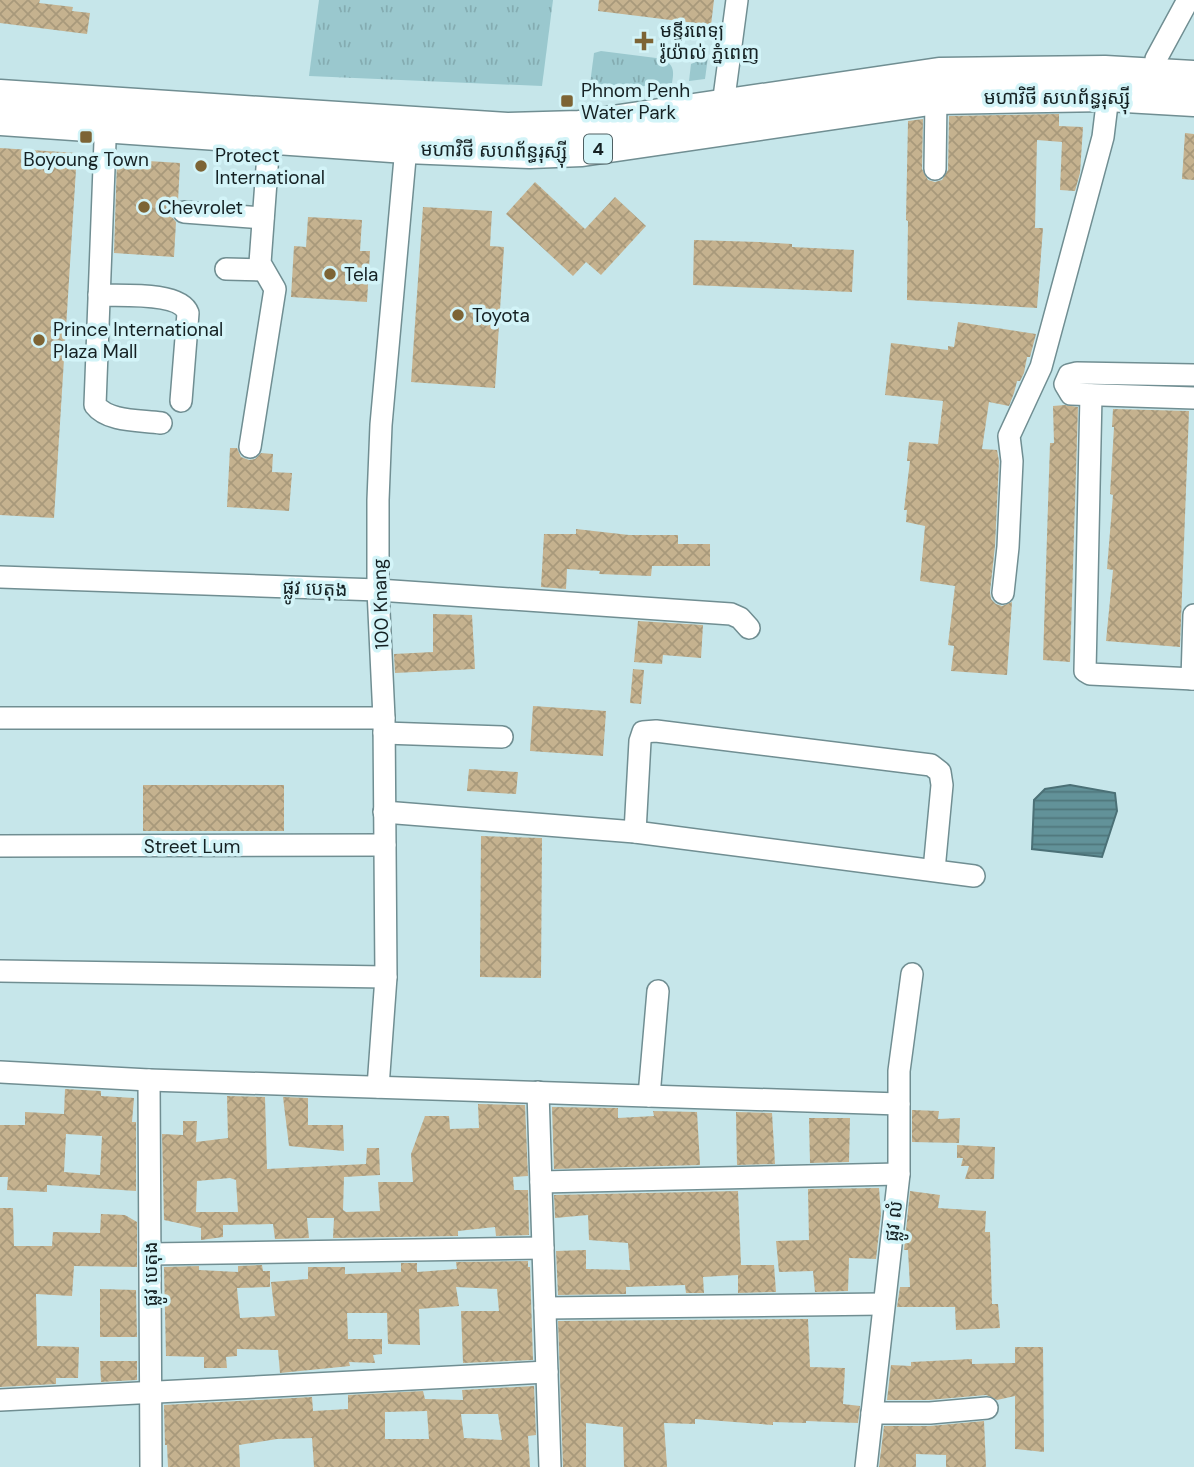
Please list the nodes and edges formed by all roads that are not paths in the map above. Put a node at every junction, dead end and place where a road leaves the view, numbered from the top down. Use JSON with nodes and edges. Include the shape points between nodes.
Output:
{"nodes":[{"id":1,"x":737,"y":0,"type":"edge"},
{"id":2,"x":1188,"y":0,"type":"edge"},
{"id":3,"x":1155,"y":72,"type":"junction"},
{"id":4,"x":1194,"y":76,"type":"edge"},
{"id":5,"x":0,"y":95,"type":"edge"},
{"id":6,"x":1108,"y":96,"type":"junction"},
{"id":7,"x":936,"y":99,"type":"junction"},
{"id":8,"x":1194,"y":102,"type":"edge"},
{"id":9,"x":723,"y":105,"type":"junction"},
{"id":10,"x":106,"y":115,"type":"junction"},
{"id":11,"x":0,"y":120,"type":"edge"},
{"id":12,"x":277,"y":126,"type":"junction"},
{"id":13,"x":407,"y":135,"type":"junction"},
{"id":14,"x":935,"y":169,"type":"dead end"},
{"id":15,"x":184,"y":212,"type":"dead end"},
{"id":16,"x":263,"y":218,"type":"junction"},
{"id":17,"x":226,"y":269,"type":"dead end"},
{"id":18,"x":263,"y":270,"type":"junction"},
{"id":19,"x":99,"y":295,"type":"junction"},
{"id":20,"x":1194,"y":375,"type":"edge"},
{"id":21,"x":1091,"y":395,"type":"junction"},
{"id":22,"x":1194,"y":398,"type":"edge"},
{"id":23,"x":181,"y":401,"type":"dead end"},
{"id":24,"x":161,"y":423,"type":"dead end"},
{"id":25,"x":250,"y":447,"type":"dead end"},
{"id":26,"x":0,"y":577,"type":"edge"},
{"id":27,"x":378,"y":590,"type":"junction"},
{"id":28,"x":1003,"y":593,"type":"dead end"},
{"id":29,"x":1194,"y":615,"type":"edge"},
{"id":30,"x":749,"y":628,"type":"dead end"},
{"id":31,"x":1193,"y":679,"type":"edge"},
{"id":32,"x":0,"y":718,"type":"edge"},
{"id":33,"x":384,"y":726,"type":"junction"},
{"id":34,"x":502,"y":737,"type":"dead end"},
{"id":35,"x":384,"y":812,"type":"junction"},
{"id":36,"x":635,"y":832,"type":"junction"},
{"id":37,"x":385,"y":845,"type":"junction"},
{"id":38,"x":0,"y":846,"type":"edge"},
{"id":39,"x":934,"y":870,"type":"junction"},
{"id":40,"x":974,"y":876,"type":"dead end"},
{"id":41,"x":0,"y":971,"type":"edge"},
{"id":42,"x":912,"y":974,"type":"dead end"},
{"id":43,"x":386,"y":977,"type":"junction"},
{"id":44,"x":658,"y":991,"type":"dead end"},
{"id":45,"x":0,"y":1072,"type":"edge"},
{"id":46,"x":149,"y":1080,"type":"junction"},
{"id":47,"x":378,"y":1087,"type":"junction"},
{"id":48,"x":538,"y":1092,"type":"junction"},
{"id":49,"x":649,"y":1096,"type":"junction"},
{"id":50,"x":898,"y":1104,"type":"junction"},
{"id":51,"x":899,"y":1174,"type":"junction"},
{"id":52,"x":541,"y":1182,"type":"junction"},
{"id":53,"x":543,"y":1248,"type":"junction"},
{"id":54,"x":150,"y":1254,"type":"junction"},
{"id":55,"x":883,"y":1304,"type":"junction"},
{"id":56,"x":545,"y":1308,"type":"junction"},
{"id":57,"x":547,"y":1372,"type":"junction"},
{"id":58,"x":150,"y":1393,"type":"junction"},
{"id":59,"x":0,"y":1400,"type":"edge"},
{"id":60,"x":987,"y":1408,"type":"dead end"},
{"id":61,"x":872,"y":1413,"type":"junction"},
{"id":62,"x":151,"y":1467,"type":"edge"},
{"id":63,"x":550,"y":1467,"type":"edge"},
{"id":64,"x":866,"y":1467,"type":"edge"}],
"edges":[{"from":1,"to":9,"type":"street"},
{"from":2,"to":3,"type":"street","via":[[1156,58]]},
{"from":3,"to":4,"type":"highway","name":"មហាវិថី សហព័ន្ធរុស្ស៊ី","number":"4"},
{"from":3,"to":9,"type":"highway","name":"មហាវិថី សហព័ន្ធរុស្ស៊ី","number":"4","via":[[939,73]]},
{"from":5,"to":10,"type":"highway","name":"មហាវិថី សហព័ន្ធរុស្ស៊ី","number":"4"},
{"from":6,"to":7,"type":"highway","name":"មហាវិថី សហព័ន្ធរុស្ស៊ី","number":"4"},
{"from":6,"to":8,"type":"highway","name":"មហាវិថី សហព័ន្ធរុស្ស៊ី","number":"4"},
{"from":6,"to":28,"type":"street","via":[[1103,137],[1041,367],[1009,436],[1012,461]]},
{"from":7,"to":13,"type":"highway","name":"មហាវិថី សហព័ន្ធរុស្ស៊ី","number":"4","via":[[582,151],[530,153]]},
{"from":7,"to":14,"type":"street"},
{"from":9,"to":13,"type":"highway","name":"មហាវិថី សហព័ន្ធរុស្ស៊ី","number":"4","via":[[579,126]]},
{"from":10,"to":11,"type":"highway","name":"មហាវិថី សហព័ន្ធរុស្ស៊ី","number":"4"},
{"from":10,"to":12,"type":"highway","name":"មហាវិថី សហព័ន្ធរុស្ស៊ី","number":"4"},
{"from":10,"to":19,"type":"street"},
{"from":12,"to":13,"type":"highway","name":"មហាវិថី សហព័ន្ធរុស្ស៊ី","number":"4"},
{"from":12,"to":16,"type":"street"},
{"from":13,"to":27,"type":"street","name":"100 Knang","via":[[381,425]]},
{"from":15,"to":16,"type":"street"},
{"from":16,"to":18,"type":"street"},
{"from":17,"to":18,"type":"street"},
{"from":18,"to":25,"type":"street","via":[[275,289]]},
{"from":19,"to":23,"type":"street","via":[[165,299],[185,306]]},
{"from":19,"to":24,"type":"street","via":[[95,405],[110,416]]},
{"from":20,"to":21,"type":"street","via":[[1077,373],[1067,378],[1071,394]]},
{"from":21,"to":22,"type":"street"},
{"from":21,"to":31,"type":"street","via":[[1085,671]]},
{"from":26,"to":27,"type":"street","name":"ផ្លូវ បេតុង"},
{"from":27,"to":30,"type":"street","name":"ផ្លូវ បេតុង","via":[[731,614]]},
{"from":27,"to":33,"type":"street","name":"100 Knang"},
{"from":29,"to":31,"type":"street"},
{"from":32,"to":33,"type":"street"},
{"from":33,"to":34,"type":"street"},
{"from":33,"to":35,"type":"street","name":"100 Knang"},
{"from":35,"to":36,"type":"street"},
{"from":35,"to":37,"type":"street","name":"100 Knang"},
{"from":36,"to":39,"type":"street"},
{"from":36,"to":39,"type":"street","via":[[643,732],[850,754],[931,765],[940,772]]},
{"from":37,"to":38,"type":"street","name":"Street Lum"},
{"from":37,"to":43,"type":"street","name":"100 Knang"},
{"from":39,"to":40,"type":"street"},
{"from":41,"to":43,"type":"street"},
{"from":42,"to":50,"type":"street","name":"ផ្លូវ លំ"},
{"from":43,"to":47,"type":"street","name":"100 Knang"},
{"from":44,"to":49,"type":"street"},
{"from":45,"to":46,"type":"street"},
{"from":46,"to":47,"type":"street"},
{"from":46,"to":54,"type":"street","name":"ផ្លូវ បេតុង"},
{"from":47,"to":48,"type":"street"},
{"from":48,"to":49,"type":"street"},
{"from":48,"to":52,"type":"street"},
{"from":49,"to":50,"type":"street"},
{"from":50,"to":51,"type":"street","name":"ផ្លូវ លំ"},
{"from":51,"to":52,"type":"street"},
{"from":51,"to":55,"type":"street","name":"ផ្លូវ លំ"},
{"from":52,"to":53,"type":"street"},
{"from":53,"to":54,"type":"street"},
{"from":53,"to":56,"type":"street"},
{"from":54,"to":58,"type":"street","name":"ផ្លូវ បេតុង"},
{"from":55,"to":56,"type":"street"},
{"from":55,"to":61,"type":"street","name":"ផ្លូវ លំ"},
{"from":56,"to":57,"type":"street"},
{"from":57,"to":58,"type":"street"},
{"from":57,"to":63,"type":"street"},
{"from":58,"to":59,"type":"street"},
{"from":58,"to":62,"type":"street","name":"ផ្លូវ បេតុង"},
{"from":60,"to":61,"type":"street"},
{"from":61,"to":64,"type":"street","name":"ផ្លូវ លំ"}]}
